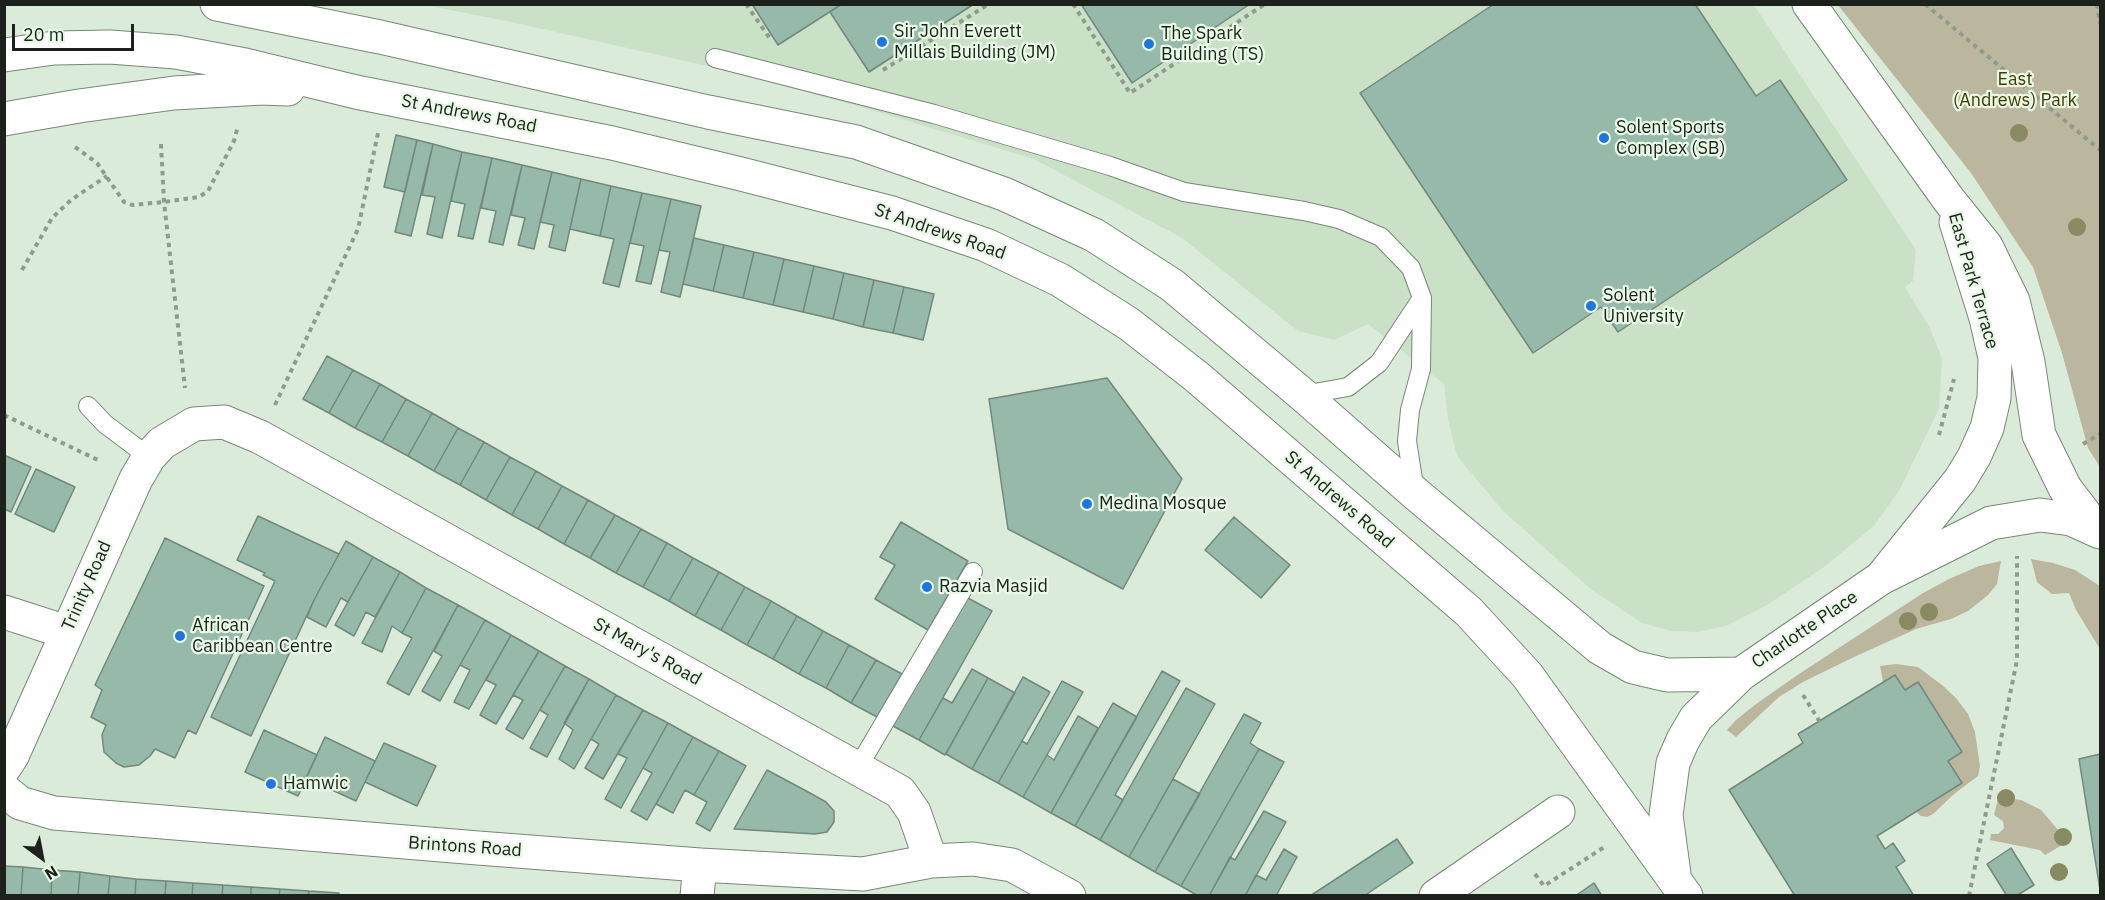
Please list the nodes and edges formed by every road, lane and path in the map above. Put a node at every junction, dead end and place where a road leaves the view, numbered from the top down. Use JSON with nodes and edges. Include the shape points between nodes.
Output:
{"nodes":[{"id":1,"x":217,"y":4,"type":"edge"},
{"id":2,"x":746,"y":4,"type":"edge"},
{"id":3,"x":989,"y":4,"type":"edge"},
{"id":4,"x":1073,"y":4,"type":"edge"},
{"id":5,"x":1265,"y":4,"type":"edge"},
{"id":6,"x":1809,"y":4,"type":"edge"},
{"id":7,"x":1925,"y":4,"type":"edge"},
{"id":8,"x":2097,"y":4,"type":"edge"},
{"id":9,"x":2100,"y":24,"type":"edge"},
{"id":10,"x":777,"y":49,"type":"dead end"},
{"id":11,"x":4,"y":55,"type":"edge"},
{"id":12,"x":715,"y":58,"type":"dead end"},
{"id":13,"x":881,"y":71,"type":"dead end"},
{"id":14,"x":370,"y":95,"type":"junction"},
{"id":15,"x":4,"y":119,"type":"edge"},
{"id":16,"x":239,"y":120,"type":"dead end"},
{"id":17,"x":161,"y":144,"type":"dead end"},
{"id":18,"x":75,"y":147,"type":"dead end"},
{"id":19,"x":2100,"y":150,"type":"edge"},
{"id":20,"x":107,"y":176,"type":"junction"},
{"id":21,"x":1949,"y":200,"type":"junction"},
{"id":22,"x":164,"y":202,"type":"junction"},
{"id":23,"x":22,"y":270,"type":"dead end"},
{"id":24,"x":1422,"y":298,"type":"junction"},
{"id":25,"x":1956,"y":371,"type":"dead end"},
{"id":26,"x":1303,"y":395,"type":"junction"},
{"id":27,"x":88,"y":406,"type":"dead end"},
{"id":28,"x":4,"y":415,"type":"edge"},
{"id":29,"x":194,"y":424,"type":"junction"},
{"id":30,"x":2100,"y":434,"type":"edge"},
{"id":31,"x":260,"y":437,"type":"junction"},
{"id":32,"x":1937,"y":442,"type":"dead end"},
{"id":33,"x":2082,"y":444,"type":"dead end"},
{"id":34,"x":143,"y":468,"type":"junction"},
{"id":35,"x":1416,"y":494,"type":"junction"},
{"id":36,"x":2099,"y":531,"type":"edge"},
{"id":37,"x":2017,"y":560,"type":"dead end"},
{"id":38,"x":973,"y":572,"type":"dead end"},
{"id":39,"x":1881,"y":578,"type":"junction"},
{"id":40,"x":4,"y":612,"type":"edge"},
{"id":41,"x":66,"y":632,"type":"junction"},
{"id":42,"x":1741,"y":674,"type":"junction"},
{"id":43,"x":1803,"y":696,"type":"dead end"},
{"id":44,"x":1820,"y":722,"type":"dead end"},
{"id":45,"x":4,"y":768,"type":"edge"},
{"id":46,"x":857,"y":769,"type":"junction"},
{"id":47,"x":4,"y":790,"type":"edge"},
{"id":48,"x":1558,"y":812,"type":"dead end"},
{"id":49,"x":1606,"y":845,"type":"dead end"},
{"id":50,"x":931,"y":861,"type":"junction"},
{"id":51,"x":699,"y":880,"type":"edge"},
{"id":52,"x":1544,"y":886,"type":"dead end"},
{"id":53,"x":1680,"y":887,"type":"edge"},
{"id":54,"x":1069,"y":896,"type":"edge"},
{"id":55,"x":1436,"y":896,"type":"edge"},
{"id":56,"x":1969,"y":896,"type":"edge"}],
"edges":[{"from":1,"to":26,"type":"main road","via":[[856,142],[1004,194],[1094,235],[1172,285]]},
{"from":2,"to":10,"type":"path"},
{"from":3,"to":13,"type":"path"},
{"from":4,"to":5,"type":"path","via":[[1130,93]]},
{"from":6,"to":21,"type":"main road","name":"East Park Terrace"},
{"from":7,"to":19,"type":"path"},
{"from":8,"to":9,"type":"path"},
{"from":11,"to":14,"type":"main road","name":"St Andrews Road","via":[[54,48],[110,47],[176,52]]},
{"from":12,"to":24,"type":"lane","via":[[934,114],[1184,192],[1339,219],[1381,237],[1412,268]]},
{"from":14,"to":15,"type":"main road","via":[[262,88],[174,93]]},
{"from":14,"to":31,"type":"path","via":[[358,229]]},
{"from":14,"to":53,"type":"main road","name":"St Andrews Road","via":[[612,143],[892,213],[986,245],[1060,280],[1129,324],[1197,377],[1469,612],[1527,675]]},
{"from":16,"to":22,"type":"path","via":[[234,141],[208,191],[199,197]]},
{"from":17,"to":22,"type":"path"},
{"from":18,"to":20,"type":"path","via":[[91,156]]},
{"from":20,"to":22,"type":"path","via":[[124,202]]},
{"from":20,"to":23,"type":"path","via":[[52,218]]},
{"from":21,"to":36,"type":"main road","name":"East Park Terrace","via":[[1986,246],[2013,302],[2040,435],[2065,488]]},
{"from":21,"to":39,"type":"main road","name":"East Park Terrace","via":[[1995,358],[1994,398],[1987,428],[1960,480]]},
{"from":22,"to":29,"type":"path","via":[[186,389]]},
{"from":24,"to":26,"type":"lane","via":[[1379,363],[1348,387]]},
{"from":24,"to":35,"type":"lane","via":[[1421,369],[1407,441]]},
{"from":25,"to":32,"type":"path"},
{"from":26,"to":35,"type":"main road"},
{"from":27,"to":34,"type":"lane"},
{"from":28,"to":34,"type":"path"},
{"from":29,"to":31,"type":"main road","name":"St Mary's Road","via":[[224,422]]},
{"from":29,"to":34,"type":"main road","name":"Trinity Road","via":[[162,443]]},
{"from":30,"to":33,"type":"path"},
{"from":31,"to":46,"type":"main road","name":"St Mary's Road"},
{"from":34,"to":41,"type":"main road","name":"Trinity Road"},
{"from":35,"to":42,"type":"main road","via":[[1608,653],[1633,666],[1667,675]]},
{"from":36,"to":39,"type":"main road","name":"Charlotte Place","via":[[2070,519],[2040,515],[1998,521]]},
{"from":37,"to":56,"type":"path","via":[[2017,660]]},
{"from":38,"to":46,"type":"lane"},
{"from":39,"to":42,"type":"main road","name":"Charlotte Place"},
{"from":40,"to":41,"type":"main road"},
{"from":41,"to":45,"type":"main road","name":"Trinity Road"},
{"from":42,"to":53,"type":"main road","name":"Charlotte Place","via":[[1696,718],[1673,763],[1666,815]]},
{"from":43,"to":44,"type":"path"},
{"from":46,"to":50,"type":"main road","name":"St Mary's Road","via":[[900,792],[914,812]]},
{"from":47,"to":51,"type":"main road","name":"Brintons Road","via":[[20,803],[54,813]]},
{"from":48,"to":55,"type":"main road"},
{"from":49,"to":52,"type":"path"},
{"from":50,"to":51,"type":"main road","name":"Brintons Road","via":[[862,874]]},
{"from":50,"to":54,"type":"main road","via":[[973,859],[1012,865]]}]}
